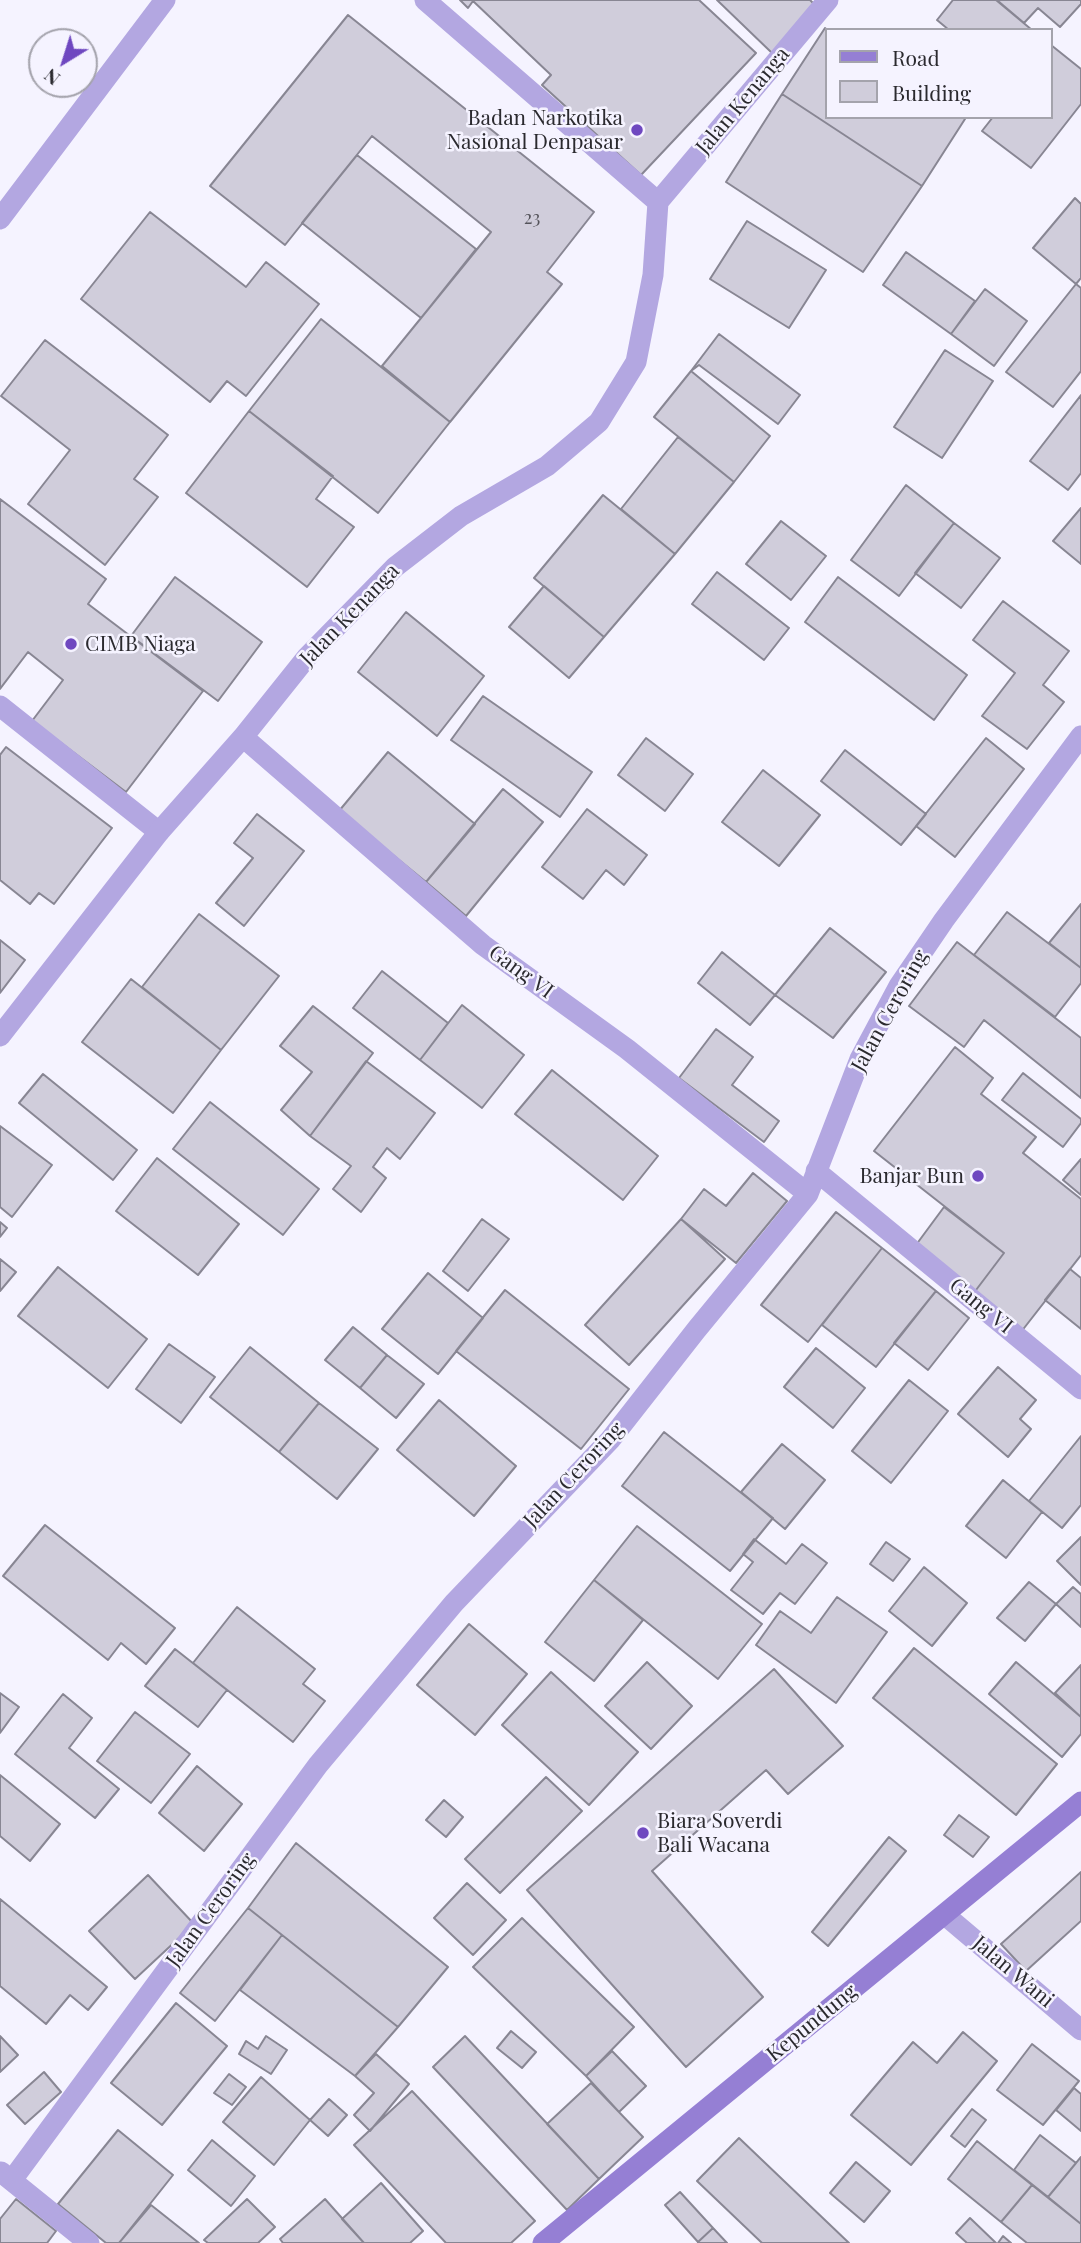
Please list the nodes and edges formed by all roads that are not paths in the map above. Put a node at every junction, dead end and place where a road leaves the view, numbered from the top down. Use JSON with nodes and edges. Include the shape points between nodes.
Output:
{"nodes":[{"id":1,"x":165,"y":0,"type":"edge"},
{"id":2,"x":425,"y":0,"type":"edge"},
{"id":3,"x":828,"y":0,"type":"edge"},
{"id":4,"x":658,"y":202,"type":"junction"},
{"id":5,"x":0,"y":219,"type":"edge"},
{"id":6,"x":0,"y":706,"type":"edge"},
{"id":7,"x":1081,"y":736,"type":"edge"},
{"id":8,"x":243,"y":737,"type":"junction"},
{"id":9,"x":159,"y":832,"type":"junction"},
{"id":10,"x":0,"y":1036,"type":"edge"},
{"id":11,"x":816,"y":1171,"type":"junction"},
{"id":12,"x":808,"y":1194,"type":"junction"},
{"id":13,"x":1081,"y":1389,"type":"edge"},
{"id":14,"x":1081,"y":1802,"type":"edge"},
{"id":15,"x":945,"y":1914,"type":"junction"},
{"id":16,"x":1081,"y":2031,"type":"edge"},
{"id":17,"x":6,"y":2176,"type":"edge"},
{"id":18,"x":89,"y":2243,"type":"edge"},
{"id":19,"x":543,"y":2243,"type":"edge"}],
"edges":[{"from":1,"to":5,"type":"street"},
{"from":2,"to":4,"type":"street"},
{"from":3,"to":4,"type":"street","name":"Jalan Kenanga"},
{"from":4,"to":8,"type":"street","name":"Jalan Kenanga","via":[[653,275],[636,362],[599,422],[547,466],[461,516],[395,567],[307,657]]},
{"from":6,"to":9,"type":"street"},
{"from":7,"to":11,"type":"street","name":"Jalan Ceroring","via":[[899,986],[860,1059]]},
{"from":8,"to":9,"type":"street","name":"Jalan Kenanga"},
{"from":8,"to":12,"type":"street","name":"Gang VI","via":[[483,945],[627,1049]]},
{"from":9,"to":10,"type":"street","name":"Jalan Kenanga"},
{"from":11,"to":12,"type":"street","name":"Jalan Ceroring"},
{"from":11,"to":13,"type":"street","name":"Gang VI"},
{"from":12,"to":17,"type":"street","name":"Jalan Ceroring","via":[[610,1440],[454,1603],[318,1765]]},
{"from":14,"to":15,"type":"main road","name":"Kepundung"},
{"from":15,"to":16,"type":"street","name":"Jalan Wani"},
{"from":15,"to":19,"type":"main road","name":"Kepundung"},
{"from":17,"to":18,"type":"street"}]}
